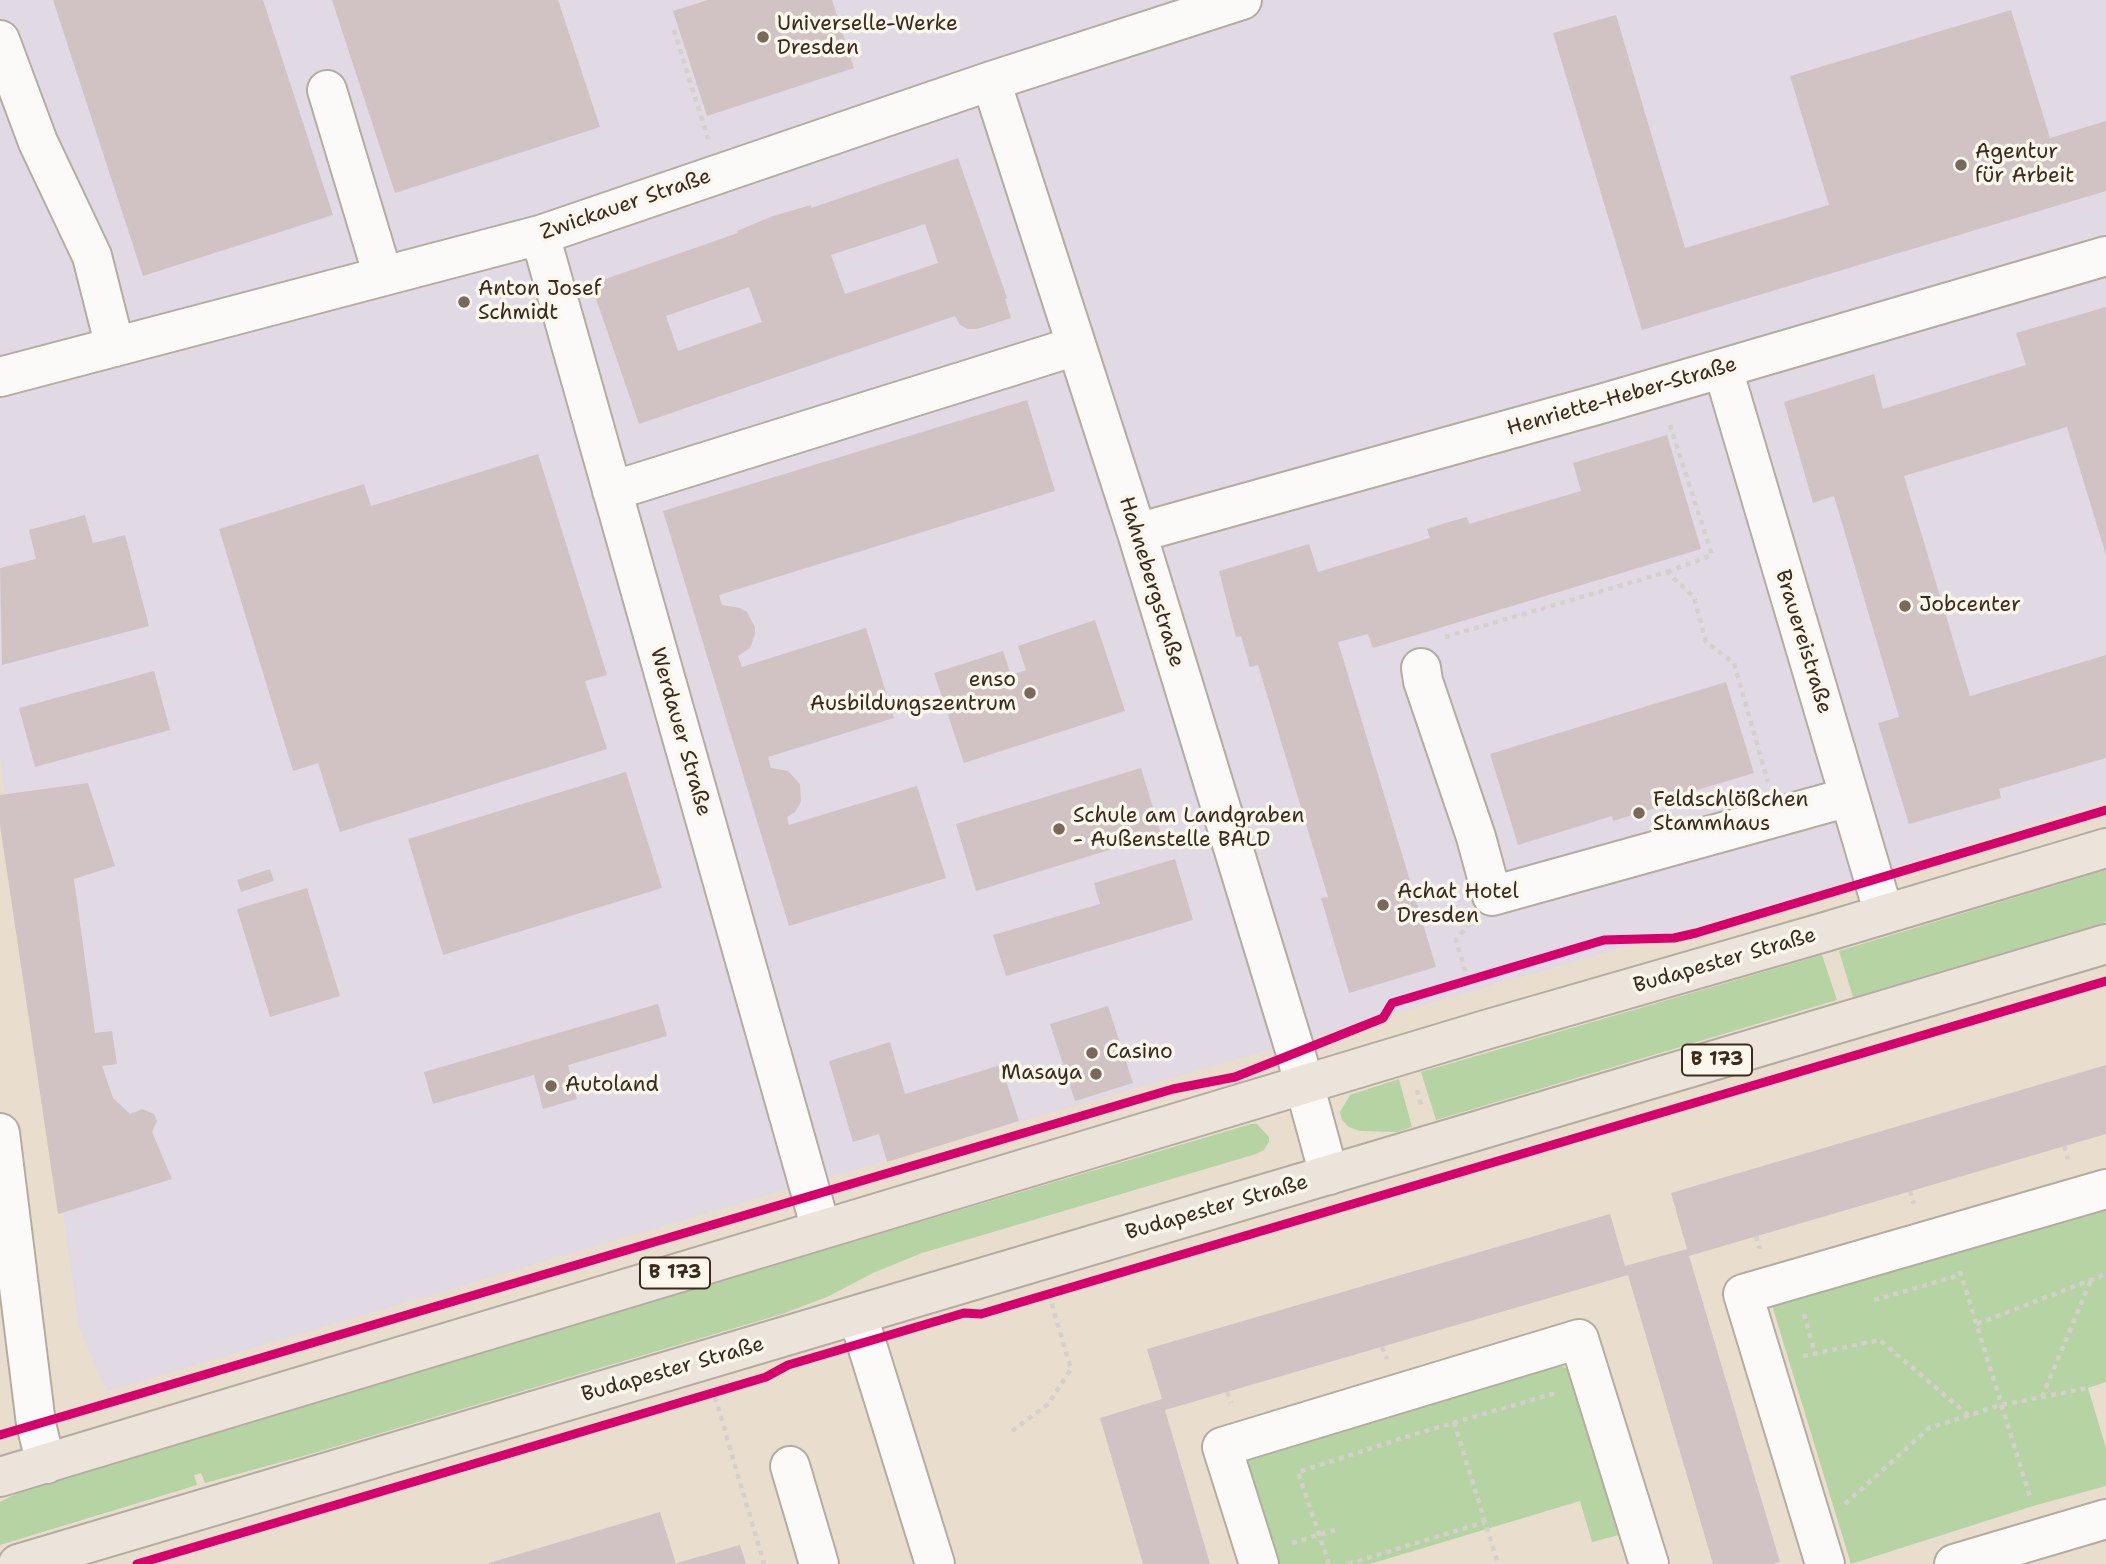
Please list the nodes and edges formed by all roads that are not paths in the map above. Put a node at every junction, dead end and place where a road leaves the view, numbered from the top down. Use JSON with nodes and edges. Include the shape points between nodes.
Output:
{"nodes":[{"id":1,"x":1242,"y":0,"type":"edge"},
{"id":2,"x":0,"y":40,"type":"edge"},
{"id":3,"x":991,"y":81,"type":"junction"},
{"id":4,"x":327,"y":90,"type":"dead end"},
{"id":5,"x":540,"y":234,"type":"junction"},
{"id":6,"x":2106,"y":256,"type":"edge"},
{"id":7,"x":383,"y":276,"type":"junction"},
{"id":8,"x":1076,"y":346,"type":"junction"},
{"id":9,"x":115,"y":347,"type":"junction"},
{"id":10,"x":1723,"y":369,"type":"junction"},
{"id":11,"x":0,"y":377,"type":"edge"},
{"id":12,"x":612,"y":491,"type":"junction"},
{"id":13,"x":1137,"y":533,"type":"junction"},
{"id":14,"x":1421,"y":668,"type":"road end"},
{"id":15,"x":1849,"y":797,"type":"junction"},
{"id":16,"x":2106,"y":848,"type":"edge"},
{"id":17,"x":1884,"y":914,"type":"junction"},
{"id":18,"x":2106,"y":944,"type":"edge"},
{"id":19,"x":1304,"y":1086,"type":"junction"},
{"id":20,"x":0,"y":1133,"type":"edge"},
{"id":21,"x":1329,"y":1175,"type":"junction"},
{"id":22,"x":2106,"y":1189,"type":"edge"},
{"id":23,"x":821,"y":1228,"type":"junction"},
{"id":24,"x":858,"y":1316,"type":"junction"},
{"id":25,"x":46,"y":1464,"type":"junction"},
{"id":26,"x":790,"y":1466,"type":"dead end"},
{"id":27,"x":0,"y":1476,"type":"edge"},
{"id":28,"x":2106,"y":1519,"type":"edge"},
{"id":29,"x":2035,"y":1549,"type":"edge"},
{"id":30,"x":1257,"y":1559,"type":"edge"},
{"id":31,"x":18,"y":1564,"type":"edge"},
{"id":32,"x":819,"y":1564,"type":"edge"},
{"id":33,"x":935,"y":1564,"type":"edge"},
{"id":34,"x":1649,"y":1564,"type":"edge"},
{"id":35,"x":1825,"y":1564,"type":"edge"},
{"id":36,"x":1954,"y":1564,"type":"edge"}],
"edges":[{"from":1,"to":3,"type":"street","name":"Zwickauer Straße"},
{"from":2,"to":9,"type":"street","via":[[38,142],[92,256]]},
{"from":3,"to":5,"type":"street","name":"Zwickauer Straße"},
{"from":3,"to":8,"type":"street","name":"Hahnebergstraße"},
{"from":4,"to":7,"type":"street"},
{"from":5,"to":7,"type":"street","name":"Zwickauer Straße"},
{"from":5,"to":12,"type":"street","name":"Werdauer Straße"},
{"from":6,"to":10,"type":"street","name":"Henriette-Heber-Straße"},
{"from":7,"to":9,"type":"street","name":"Zwickauer Straße"},
{"from":8,"to":12,"type":"street"},
{"from":8,"to":13,"type":"street","name":"Hahnebergstraße"},
{"from":9,"to":11,"type":"street","name":"Zwickauer Straße"},
{"from":10,"to":13,"type":"street","name":"Henriette-Heber-Straße"},
{"from":10,"to":15,"type":"street","name":"Brauereistraße"},
{"from":12,"to":23,"type":"street","name":"Werdauer Straße"},
{"from":13,"to":19,"type":"street","name":"Hahnebergstraße"},
{"from":14,"to":15,"type":"street","via":[[1492,896]]},
{"from":15,"to":17,"type":"street","name":"Brauereistraße"},
{"from":16,"to":17,"type":"main road","name":"Budapester Straße","number":"B 173"},
{"from":17,"to":19,"type":"main road","name":"Budapester Straße","number":"B 173"},
{"from":18,"to":21,"type":"main road","name":"Budapester Straße","number":"B 173"},
{"from":19,"to":21,"type":"street","name":"Budapester Straße"},
{"from":19,"to":23,"type":"main road","name":"Budapester Straße","number":"B 173"},
{"from":20,"to":25,"type":"street","via":[[36,1424]]},
{"from":21,"to":24,"type":"main road","name":"Budapester Straße","number":"B 173"},
{"from":22,"to":35,"type":"street","via":[[1743,1294]]},
{"from":23,"to":25,"type":"main road","name":"Budapester Straße","number":"B 173"},
{"from":24,"to":31,"type":"main road","name":"Budapester Straße","number":"B 173"},
{"from":24,"to":33,"type":"street"},
{"from":25,"to":27,"type":"main road","name":"Budapester Straße","number":"B 173"},
{"from":26,"to":32,"type":"street"},
{"from":28,"to":29,"type":"street"},
{"from":29,"to":36,"type":"street"},
{"from":30,"to":34,"type":"street","via":[[1222,1447],[1579,1339]]}]}
